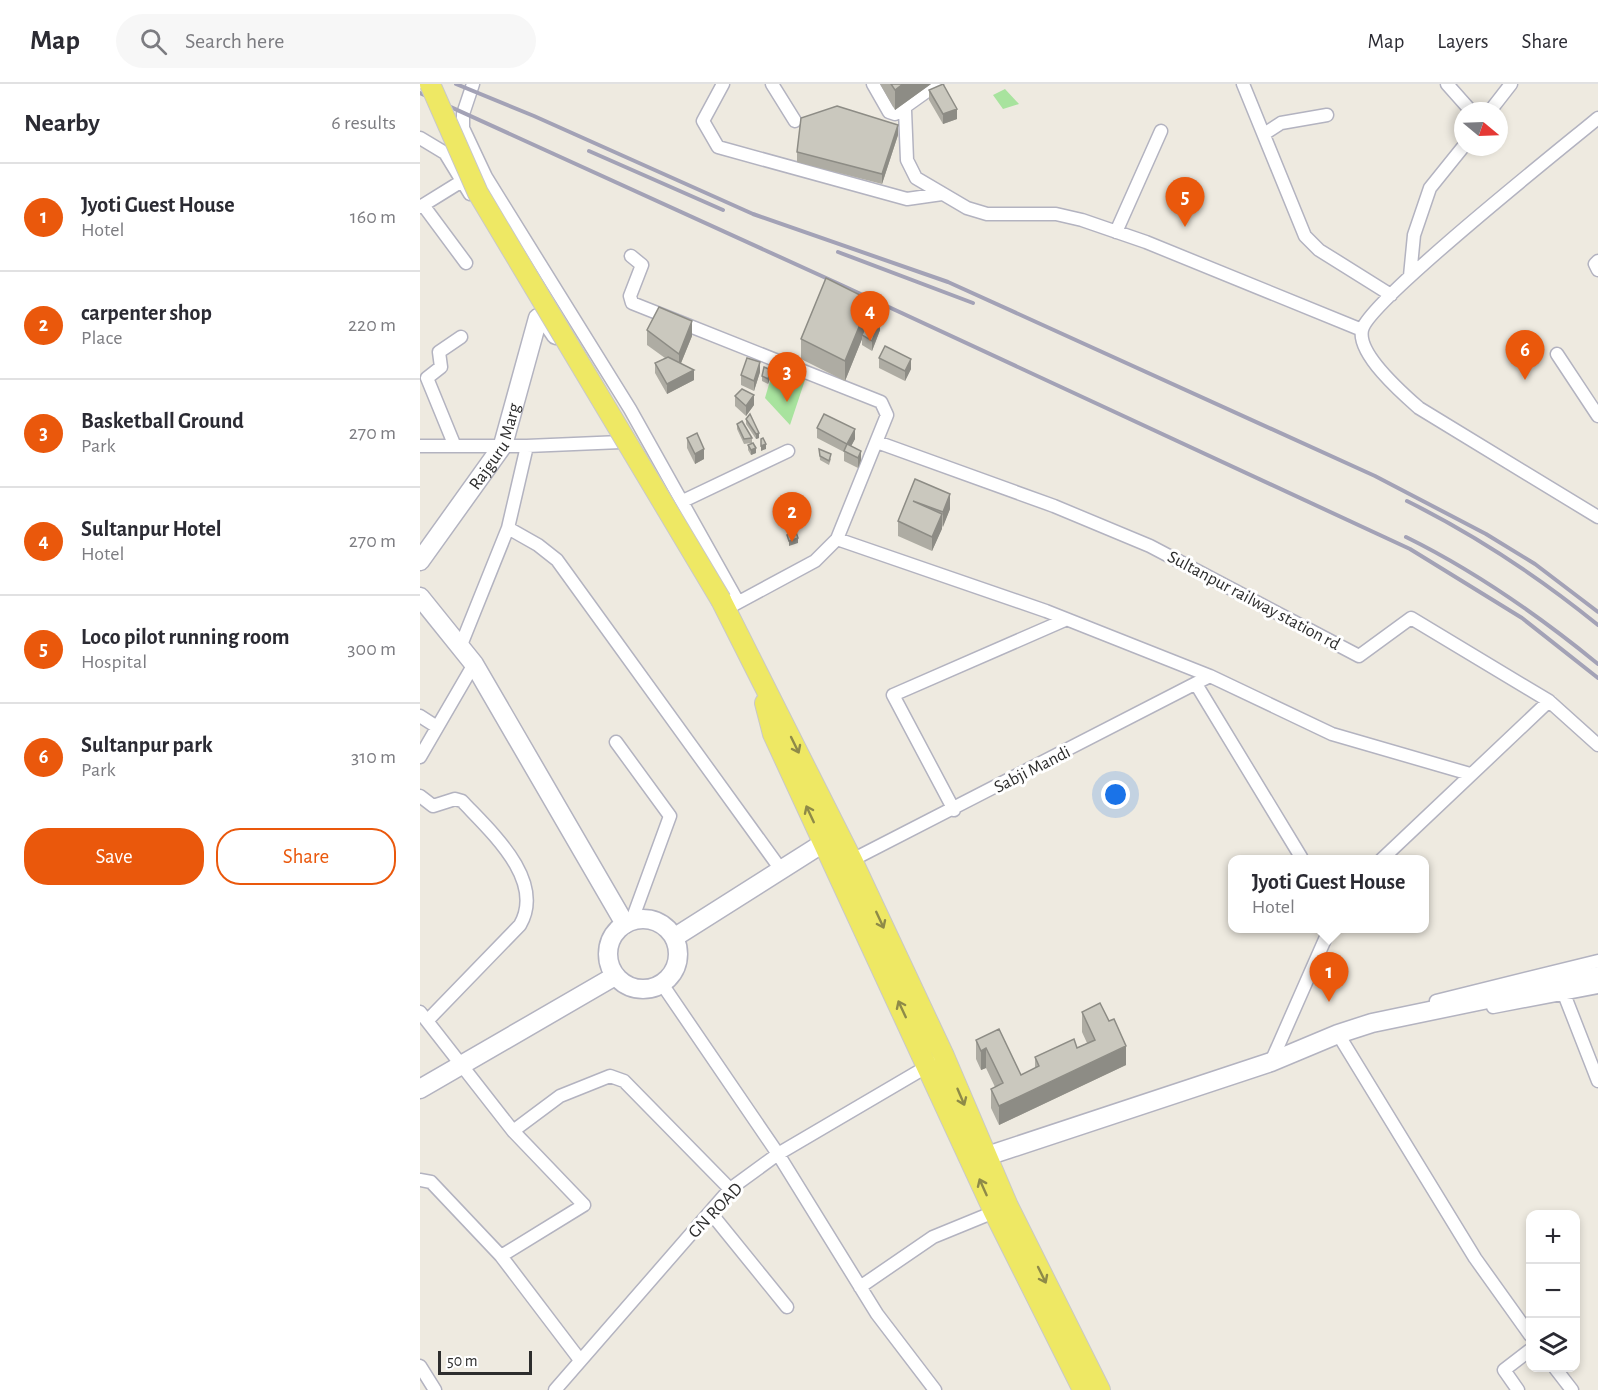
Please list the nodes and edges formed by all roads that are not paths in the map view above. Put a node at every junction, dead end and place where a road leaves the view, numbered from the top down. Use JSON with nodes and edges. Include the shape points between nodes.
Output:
{"nodes":[{"id":1,"x":430,"y":84,"type":"edge"},
{"id":2,"x":473,"y":84,"type":"edge"},
{"id":3,"x":723,"y":84,"type":"edge"},
{"id":4,"x":772,"y":84,"type":"edge"},
{"id":5,"x":873,"y":84,"type":"edge"},
{"id":6,"x":936,"y":84,"type":"edge"},
{"id":7,"x":1243,"y":84,"type":"edge"},
{"id":8,"x":1447,"y":84,"type":"edge"},
{"id":9,"x":1511,"y":84,"type":"edge"},
{"id":10,"x":1463,"y":102,"type":"edge"},
{"id":11,"x":1497,"y":102,"type":"edge"},
{"id":12,"x":905,"y":110,"type":"junction"},
{"id":13,"x":1327,"y":115,"type":"dead end"},
{"id":14,"x":1598,"y":118,"type":"edge"},
{"id":15,"x":795,"y":121,"type":"dead end"},
{"id":16,"x":1161,"y":131,"type":"dead end"},
{"id":17,"x":1264,"y":134,"type":"junction"},
{"id":18,"x":420,"y":138,"type":"edge"},
{"id":19,"x":1456,"y":156,"type":"edge"},
{"id":20,"x":462,"y":181,"type":"junction"},
{"id":21,"x":942,"y":194,"type":"junction"},
{"id":22,"x":422,"y":206,"type":"edge"},
{"id":23,"x":1116,"y":232,"type":"junction"},
{"id":24,"x":631,"y":256,"type":"dead end"},
{"id":25,"x":1598,"y":261,"type":"edge"},
{"id":26,"x":466,"y":263,"type":"dead end"},
{"id":27,"x":1598,"y":270,"type":"edge"},
{"id":28,"x":1410,"y":276,"type":"junction"},
{"id":29,"x":1391,"y":296,"type":"junction"},
{"id":30,"x":539,"y":317,"type":"junction"},
{"id":31,"x":1362,"y":330,"type":"junction"},
{"id":32,"x":461,"y":337,"type":"dead end"},
{"id":33,"x":1557,"y":354,"type":"dead end"},
{"id":34,"x":1598,"y":416,"type":"edge"},
{"id":35,"x":621,"y":442,"type":"junction"},
{"id":36,"x":877,"y":442,"type":"junction"},
{"id":37,"x":454,"y":444,"type":"junction"},
{"id":38,"x":503,"y":445,"type":"junction"},
{"id":39,"x":420,"y":446,"type":"edge"},
{"id":40,"x":527,"y":446,"type":"junction"},
{"id":41,"x":788,"y":451,"type":"dead end"},
{"id":42,"x":683,"y":501,"type":"junction"},
{"id":43,"x":1598,"y":516,"type":"edge"},
{"id":44,"x":508,"y":528,"type":"junction"},
{"id":45,"x":837,"y":539,"type":"junction"},
{"id":46,"x":420,"y":561,"type":"edge"},
{"id":47,"x":420,"y":597,"type":"edge"},
{"id":48,"x":728,"y":604,"type":"junction"},
{"id":49,"x":1065,"y":620,"type":"junction"},
{"id":50,"x":460,"y":645,"type":"junction"},
{"id":51,"x":474,"y":664,"type":"junction"},
{"id":52,"x":1210,"y":676,"type":"junction"},
{"id":53,"x":1196,"y":684,"type":"junction"},
{"id":54,"x":1549,"y":701,"type":"junction"},
{"id":55,"x":420,"y":716,"type":"edge"},
{"id":56,"x":437,"y":727,"type":"junction"},
{"id":57,"x":616,"y":742,"type":"dead end"},
{"id":58,"x":1598,"y":745,"type":"edge"},
{"id":59,"x":420,"y":757,"type":"edge"},
{"id":60,"x":1470,"y":774,"type":"junction"},
{"id":61,"x":420,"y":796,"type":"edge"},
{"id":62,"x":954,"y":810,"type":"junction"},
{"id":63,"x":831,"y":838,"type":"junction"},
{"id":64,"x":1300,"y":855,"type":"edge"},
{"id":65,"x":1386,"y":855,"type":"edge"},
{"id":66,"x":852,"y":860,"type":"junction"},
{"id":67,"x":782,"y":871,"type":"junction"},
{"id":68,"x":628,"y":922,"type":"junction"},
{"id":69,"x":1328,"y":933,"type":"edge"},
{"id":70,"x":675,"y":937,"type":"junction"},
{"id":71,"x":1598,"y":961,"type":"edge"},
{"id":72,"x":615,"y":976,"type":"junction"},
{"id":73,"x":1598,"y":976,"type":"edge"},
{"id":74,"x":663,"y":984,"type":"junction"},
{"id":75,"x":1598,"y":987,"type":"edge"},
{"id":76,"x":1564,"y":993,"type":"junction"},
{"id":77,"x":423,"y":1017,"type":"edge"},
{"id":78,"x":1372,"y":1023,"type":"junction"},
{"id":79,"x":1338,"y":1034,"type":"junction"},
{"id":80,"x":936,"y":1061,"type":"junction"},
{"id":81,"x":1271,"y":1062,"type":"junction"},
{"id":82,"x":459,"y":1065,"type":"junction"},
{"id":83,"x":1598,"y":1083,"type":"edge"},
{"id":84,"x":420,"y":1089,"type":"edge"},
{"id":85,"x":513,"y":1131,"type":"junction"},
{"id":86,"x":778,"y":1155,"type":"junction"},
{"id":87,"x":987,"y":1156,"type":"junction"},
{"id":88,"x":420,"y":1180,"type":"edge"},
{"id":89,"x":730,"y":1189,"type":"junction"},
{"id":90,"x":1001,"y":1209,"type":"junction"},
{"id":91,"x":710,"y":1212,"type":"junction"},
{"id":92,"x":501,"y":1256,"type":"junction"},
{"id":93,"x":860,"y":1287,"type":"junction"},
{"id":94,"x":787,"y":1307,"type":"dead end"},
{"id":95,"x":1526,"y":1329,"type":"edge"},
{"id":96,"x":1526,"y":1353,"type":"edge"},
{"id":97,"x":580,"y":1360,"type":"junction"},
{"id":98,"x":421,"y":1368,"type":"edge"},
{"id":99,"x":1558,"y":1372,"type":"edge"},
{"id":100,"x":435,"y":1390,"type":"edge"},
{"id":101,"x":555,"y":1390,"type":"edge"},
{"id":102,"x":935,"y":1390,"type":"edge"},
{"id":103,"x":1083,"y":1390,"type":"edge"},
{"id":104,"x":1100,"y":1390,"type":"edge"},
{"id":105,"x":1518,"y":1390,"type":"edge"},
{"id":106,"x":1572,"y":1390,"type":"edge"}],
"edges":[{"from":1,"to":48,"type":"main road","bridge":true,"via":[[478,193]]},
{"from":2,"to":42,"type":"street","via":[[463,128],[486,177]]},
{"from":3,"to":21,"type":"street","via":[[703,121],[718,147],[907,199]]},
{"from":4,"to":15,"type":"street"},
{"from":5,"to":12,"type":"street","via":[[889,112]]},
{"from":6,"to":12,"type":"street"},
{"from":7,"to":17,"type":"street"},
{"from":8,"to":10,"type":"street"},
{"from":9,"to":11,"type":"street"},
{"from":12,"to":21,"type":"street","via":[[910,168],[916,178]]},
{"from":13,"to":17,"type":"street","via":[[1281,123]]},
{"from":14,"to":28,"type":"street"},
{"from":16,"to":23,"type":"street"},
{"from":17,"to":29,"type":"street","via":[[1310,242]]},
{"from":18,"to":20,"type":"street","via":[[445,153]]},
{"from":19,"to":28,"type":"street","via":[[1430,188],[1414,235]]},
{"from":20,"to":22,"type":"street"},
{"from":20,"to":30,"type":"street"},
{"from":21,"to":23,"type":"street","via":[[987,214],[1056,214]]},
{"from":22,"to":26,"type":"street"},
{"from":23,"to":31,"type":"street"},
{"from":24,"to":36,"type":"street","via":[[642,265],[630,300],[660,320],[880,402],[887,415]]},
{"from":25,"to":27,"type":"street","via":[[1594,264]]},
{"from":28,"to":29,"type":"street"},
{"from":29,"to":31,"type":"street","via":[[1368,317]]},
{"from":30,"to":35,"type":"street","via":[[550,325]]},
{"from":30,"to":38,"type":"street","name":"Rajguru Marg"},
{"from":31,"to":43,"type":"street","via":[[1363,344],[1393,386],[1419,408]]},
{"from":32,"to":37,"type":"street","via":[[439,352],[441,367],[427,378]]},
{"from":33,"to":34,"type":"street"},
{"from":35,"to":40,"type":"street"},
{"from":35,"to":48,"type":"street","via":[[714,606]]},
{"from":36,"to":45,"type":"street"},
{"from":36,"to":54,"type":"street","name":"Sultanpur railway station rd","via":[[1054,506],[1150,546],[1359,656],[1411,618]]},
{"from":37,"to":38,"type":"street"},
{"from":37,"to":39,"type":"street"},
{"from":38,"to":40,"type":"street"},
{"from":38,"to":46,"type":"street","name":"Rajguru Marg"},
{"from":40,"to":44,"type":"street"},
{"from":41,"to":42,"type":"street"},
{"from":42,"to":48,"type":"street"},
{"from":44,"to":50,"type":"street"},
{"from":44,"to":67,"type":"street","via":[[557,560]]},
{"from":45,"to":48,"type":"street","via":[[815,561]]},
{"from":45,"to":49,"type":"street"},
{"from":47,"to":50,"type":"street"},
{"from":48,"to":63,"type":"main road"},
{"from":49,"to":52,"type":"street"},
{"from":49,"to":62,"type":"street","via":[[893,695]]},
{"from":50,"to":51,"type":"street"},
{"from":51,"to":56,"type":"street"},
{"from":51,"to":68,"type":"street"},
{"from":52,"to":53,"type":"street","name":"Sabji Mandi"},
{"from":52,"to":60,"type":"street","via":[[1332,734]]},
{"from":53,"to":62,"type":"street","name":"Sabji Mandi"},
{"from":53,"to":64,"type":"street"},
{"from":54,"to":58,"type":"street","name":"Sultanpur railway station rd"},
{"from":54,"to":60,"type":"street"},
{"from":55,"to":56,"type":"street"},
{"from":56,"to":59,"type":"street"},
{"from":57,"to":68,"type":"street","via":[[670,816]]},
{"from":60,"to":65,"type":"street"},
{"from":61,"to":77,"type":"street","via":[[433,806],[454,799],[462,801],[521,874],[526,895],[520,925]]},
{"from":62,"to":66,"type":"street","name":"Sabji Mandi"},
{"from":63,"to":66,"type":"main road"},
{"from":63,"to":67,"type":"street"},
{"from":80,"to":63,"type":"main road","one_way":true},
{"from":66,"to":80,"type":"main road","one_way":true},
{"from":67,"to":70,"type":"street"},
{"from":68,"to":70,"type":"street","via":[[649,918],[664,924]]},
{"from":68,"to":72,"type":"street","via":[[609,944],[608,960]]},
{"from":69,"to":81,"type":"street"},
{"from":70,"to":74,"type":"street","via":[[679,954],[674,971]]},
{"from":71,"to":78,"type":"street","via":[[1413,1007]]},
{"from":72,"to":74,"type":"street","via":[[629,986],[646,989]]},
{"from":72,"to":82,"type":"street"},
{"from":73,"to":78,"type":"street"},
{"from":74,"to":86,"type":"street"},
{"from":75,"to":76,"type":"street"},
{"from":76,"to":78,"type":"street","via":[[1401,1024]]},
{"from":76,"to":83,"type":"street"},
{"from":77,"to":82,"type":"street"},
{"from":78,"to":79,"type":"street"},
{"from":79,"to":81,"type":"street"},
{"from":79,"to":95,"type":"street","via":[[1475,1258]]},
{"from":80,"to":86,"type":"street","name":"GN ROAD"},
{"from":80,"to":87,"type":"main road","one_way":true},
{"from":90,"to":80,"type":"main road","one_way":true},
{"from":81,"to":87,"type":"street"},
{"from":82,"to":84,"type":"street"},
{"from":82,"to":85,"type":"street"},
{"from":85,"to":89,"type":"street","via":[[560,1096],[610,1076],[624,1081]]},
{"from":85,"to":92,"type":"street","via":[[584,1205]]},
{"from":86,"to":89,"type":"street","name":"GN ROAD"},
{"from":86,"to":93,"type":"street"},
{"from":87,"to":90,"type":"main road"},
{"from":88,"to":92,"type":"street","via":[[431,1182]]},
{"from":89,"to":91,"type":"street","name":"GN ROAD"},
{"from":90,"to":93,"type":"street","via":[[933,1237]]},
{"from":90,"to":103,"type":"main road"},
{"from":90,"to":104,"type":"main road","one_way":true},
{"from":91,"to":94,"type":"street"},
{"from":91,"to":97,"type":"street","name":"GN ROAD"},
{"from":92,"to":97,"type":"street"},
{"from":93,"to":102,"type":"street"},
{"from":96,"to":105,"type":"street","via":[[1504,1370]]},
{"from":97,"to":101,"type":"street","name":"GN ROAD"},
{"from":98,"to":100,"type":"street"},
{"from":99,"to":106,"type":"street"}]}
